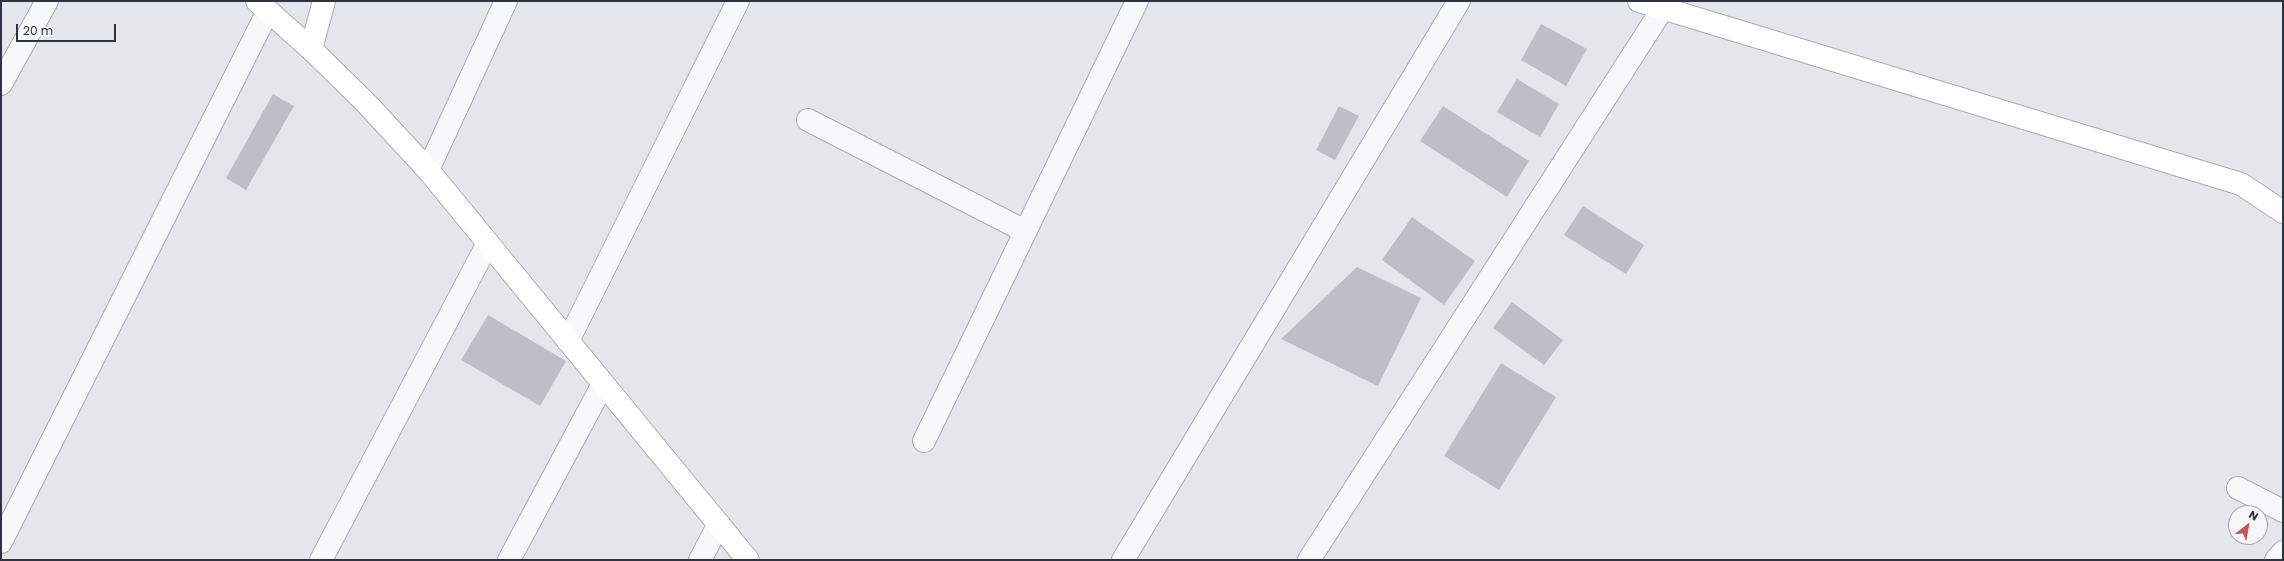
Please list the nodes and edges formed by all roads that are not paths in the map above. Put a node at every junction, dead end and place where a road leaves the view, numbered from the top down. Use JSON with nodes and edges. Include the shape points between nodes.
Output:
{"nodes":[{"id":1,"x":47,"y":1,"type":"edge"},
{"id":2,"x":324,"y":1,"type":"edge"},
{"id":3,"x":506,"y":1,"type":"edge"},
{"id":4,"x":738,"y":1,"type":"edge"},
{"id":5,"x":1137,"y":1,"type":"edge"},
{"id":6,"x":1459,"y":1,"type":"edge"},
{"id":7,"x":1639,"y":1,"type":"edge"},
{"id":8,"x":263,"y":6,"type":"edge"},
{"id":9,"x":1663,"y":8,"type":"junction"},
{"id":10,"x":311,"y":49,"type":"junction"},
{"id":11,"x":1,"y":84,"type":"edge"},
{"id":12,"x":808,"y":120,"type":"dead end"},
{"id":13,"x":428,"y":170,"type":"junction"},
{"id":14,"x":2283,"y":212,"type":"edge"},
{"id":15,"x":1025,"y":231,"type":"junction"},
{"id":16,"x":488,"y":243,"type":"junction"},
{"id":17,"x":568,"y":341,"type":"junction"},
{"id":18,"x":603,"y":384,"type":"junction"},
{"id":19,"x":924,"y":441,"type":"dead end"},
{"id":20,"x":2238,"y":488,"type":"dead end"},
{"id":21,"x":2283,"y":512,"type":"edge"},
{"id":22,"x":719,"y":524,"type":"junction"},
{"id":23,"x":1,"y":542,"type":"edge"},
{"id":24,"x":2283,"y":552,"type":"edge"},
{"id":25,"x":321,"y":560,"type":"edge"},
{"id":26,"x":509,"y":560,"type":"edge"},
{"id":27,"x":700,"y":560,"type":"edge"},
{"id":28,"x":748,"y":560,"type":"edge"},
{"id":29,"x":1124,"y":560,"type":"edge"},
{"id":30,"x":1309,"y":560,"type":"edge"},
{"id":31,"x":2276,"y":560,"type":"edge"}],
"edges":[{"from":1,"to":11,"type":"street"},
{"from":2,"to":10,"type":"street"},
{"from":3,"to":13,"type":"street"},
{"from":4,"to":17,"type":"street"},
{"from":5,"to":15,"type":"street"},
{"from":6,"to":29,"type":"street"},
{"from":7,"to":9,"type":"street"},
{"from":8,"to":10,"type":"street"},
{"from":8,"to":23,"type":"street"},
{"from":9,"to":14,"type":"street","via":[[2241,184]]},
{"from":9,"to":30,"type":"street"},
{"from":10,"to":13,"type":"street","via":[[367,104]]},
{"from":12,"to":15,"type":"street"},
{"from":13,"to":16,"type":"street"},
{"from":15,"to":19,"type":"street"},
{"from":16,"to":17,"type":"street"},
{"from":16,"to":25,"type":"street"},
{"from":17,"to":18,"type":"street"},
{"from":18,"to":22,"type":"street"},
{"from":18,"to":26,"type":"street"},
{"from":20,"to":21,"type":"street"},
{"from":22,"to":27,"type":"street"},
{"from":22,"to":28,"type":"street"},
{"from":24,"to":31,"type":"street"}]}
